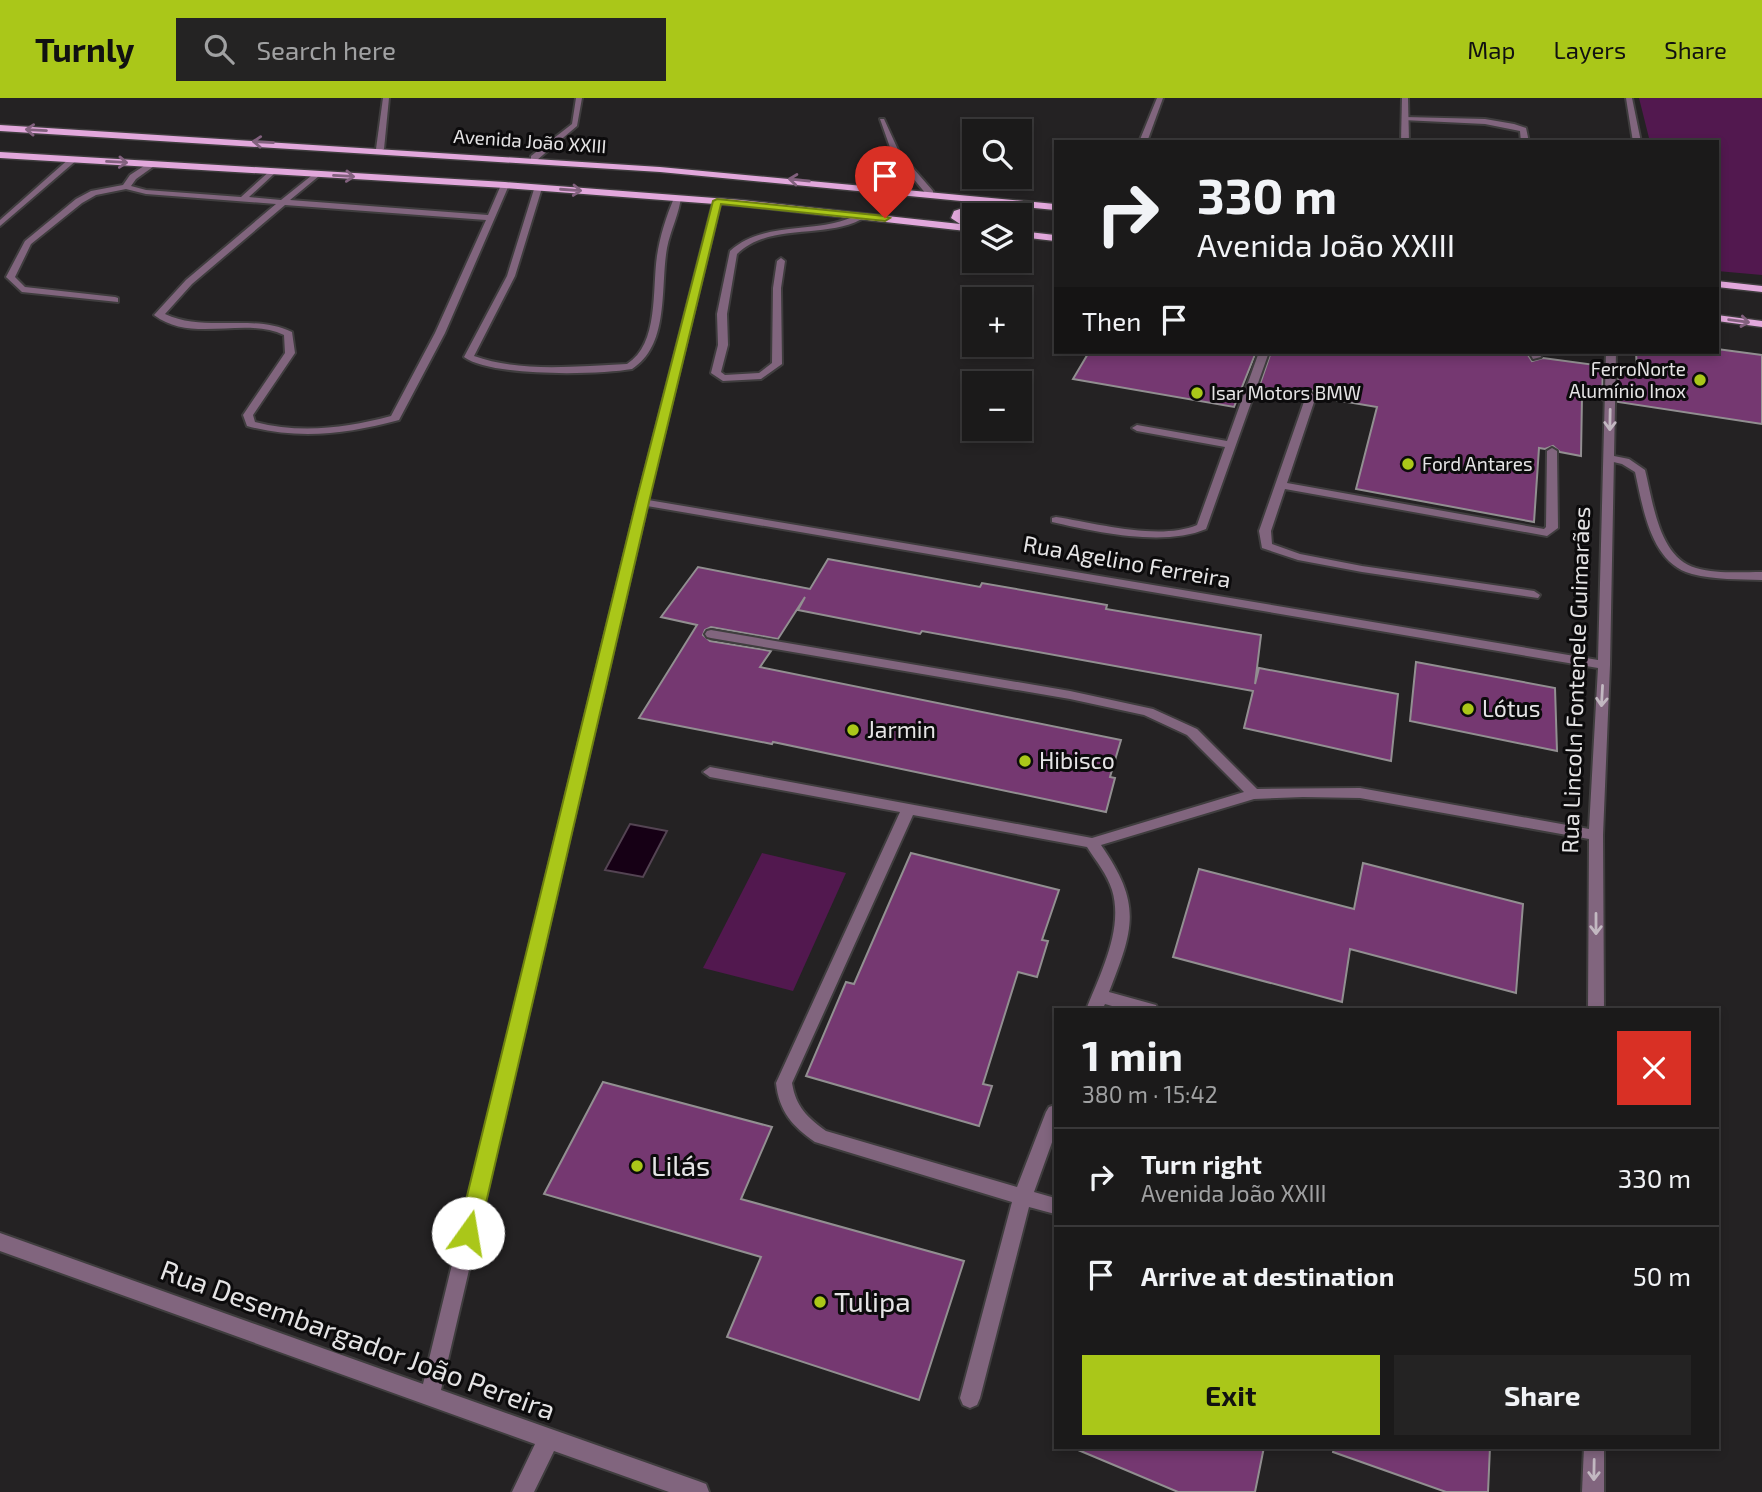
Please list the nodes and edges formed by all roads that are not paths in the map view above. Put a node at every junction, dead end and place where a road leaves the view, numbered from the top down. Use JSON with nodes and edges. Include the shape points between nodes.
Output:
{"nodes":[{"id":1,"x":386,"y":98,"type":"edge"},
{"id":2,"x":579,"y":98,"type":"edge"},
{"id":3,"x":1160,"y":98,"type":"edge"},
{"id":4,"x":1405,"y":98,"type":"edge"},
{"id":5,"x":1629,"y":98,"type":"edge"},
{"id":6,"x":1405,"y":118,"type":"junction"},
{"id":7,"x":882,"y":120,"type":"dead end"},
{"id":8,"x":0,"y":128,"type":"edge"},
{"id":9,"x":1144,"y":140,"type":"edge"},
{"id":10,"x":1405,"y":140,"type":"edge"},
{"id":11,"x":1525,"y":140,"type":"edge"},
{"id":12,"x":1637,"y":140,"type":"edge"},
{"id":13,"x":380,"y":149,"type":"junction"},
{"id":14,"x":0,"y":155,"type":"edge"},
{"id":15,"x":534,"y":158,"type":"junction"},
{"id":16,"x":74,"y":159,"type":"junction"},
{"id":17,"x":153,"y":164,"type":"junction"},
{"id":18,"x":272,"y":171,"type":"junction"},
{"id":19,"x":316,"y":174,"type":"junction"},
{"id":20,"x":505,"y":185,"type":"junction"},
{"id":21,"x":126,"y":187,"type":"junction"},
{"id":22,"x":867,"y":187,"type":"junction"},
{"id":23,"x":538,"y":188,"type":"junction"},
{"id":24,"x":930,"y":193,"type":"junction"},
{"id":25,"x":678,"y":198,"type":"junction"},
{"id":26,"x":243,"y":199,"type":"junction"},
{"id":27,"x":883,"y":199,"type":"dead end"},
{"id":28,"x":717,"y":201,"type":"junction"},
{"id":29,"x":280,"y":202,"type":"junction"},
{"id":30,"x":741,"y":203,"type":"junction"},
{"id":31,"x":871,"y":206,"type":"dead end"},
{"id":32,"x":1054,"y":207,"type":"edge"},
{"id":33,"x":1032,"y":212,"type":"edge"},
{"id":34,"x":1054,"y":214,"type":"edge"},
{"id":35,"x":863,"y":216,"type":"junction"},
{"id":36,"x":492,"y":218,"type":"junction"},
{"id":37,"x":0,"y":224,"type":"edge"},
{"id":38,"x":962,"y":227,"type":"edge"},
{"id":39,"x":1032,"y":235,"type":"edge"},
{"id":40,"x":1054,"y":238,"type":"edge"},
{"id":41,"x":781,"y":261,"type":"dead end"},
{"id":42,"x":1719,"y":284,"type":"edge"},
{"id":43,"x":1762,"y":289,"type":"edge"},
{"id":44,"x":115,"y":300,"type":"dead end"},
{"id":45,"x":1719,"y":318,"type":"edge"},
{"id":46,"x":1762,"y":324,"type":"edge"},
{"id":47,"x":1263,"y":354,"type":"edge"},
{"id":48,"x":1611,"y":354,"type":"edge"},
{"id":49,"x":1311,"y":396,"type":"dead end"},
{"id":50,"x":1137,"y":428,"type":"dead end"},
{"id":51,"x":1232,"y":445,"type":"junction"},
{"id":52,"x":1552,"y":450,"type":"dead end"},
{"id":53,"x":1609,"y":458,"type":"junction"},
{"id":54,"x":1279,"y":485,"type":"junction"},
{"id":55,"x":642,"y":502,"type":"junction"},
{"id":56,"x":1056,"y":520,"type":"dead end"},
{"id":57,"x":1762,"y":576,"type":"edge"},
{"id":58,"x":1534,"y":595,"type":"dead end"},
{"id":59,"x":710,"y":634,"type":"dead end"},
{"id":60,"x":1604,"y":665,"type":"junction"},
{"id":61,"x":710,"y":772,"type":"dead end"},
{"id":62,"x":1254,"y":794,"type":"junction"},
{"id":63,"x":909,"y":809,"type":"junction"},
{"id":64,"x":1596,"y":835,"type":"junction"},
{"id":65,"x":1092,"y":843,"type":"junction"},
{"id":66,"x":1097,"y":1003,"type":"edge"},
{"id":67,"x":1135,"y":1008,"type":"edge"},
{"id":68,"x":1596,"y":1008,"type":"edge"},
{"id":69,"x":1054,"y":1115,"type":"edge"},
{"id":70,"x":1023,"y":1196,"type":"junction"},
{"id":71,"x":1054,"y":1206,"type":"edge"},
{"id":72,"x":0,"y":1242,"type":"edge"},
{"id":73,"x":430,"y":1395,"type":"junction"},
{"id":74,"x":970,"y":1398,"type":"dead end"},
{"id":75,"x":549,"y":1438,"type":"junction"},
{"id":76,"x":1594,"y":1449,"type":"edge"},
{"id":77,"x":523,"y":1492,"type":"edge"},
{"id":78,"x":698,"y":1492,"type":"edge"},
{"id":79,"x":1593,"y":1492,"type":"edge"}],
"edges":[{"from":1,"to":13,"type":"street"},
{"from":2,"to":15,"type":"street","via":[[575,125]]},
{"from":3,"to":9,"type":"street"},
{"from":4,"to":6,"type":"street"},
{"from":5,"to":12,"type":"street"},
{"from":6,"to":10,"type":"street"},
{"from":6,"to":11,"type":"street","via":[[1515,126],[1524,132]]},
{"from":7,"to":24,"type":"street","via":[[896,153]]},
{"from":13,"to":8,"type":"main road","name":"Avenida João XXIII","one_way":true},
{"from":13,"to":15,"type":"main road","name":"Avenida João XXIII"},
{"from":14,"to":16,"type":"main road"},
{"from":22,"to":15,"type":"main road","name":"Avenida João XXIII","one_way":true},
{"from":16,"to":17,"type":"main road","one_way":true},
{"from":16,"to":37,"type":"street"},
{"from":17,"to":18,"type":"main road"},
{"from":17,"to":21,"type":"street"},
{"from":18,"to":19,"type":"main road"},
{"from":18,"to":26,"type":"street"},
{"from":19,"to":20,"type":"main road","one_way":true},
{"from":19,"to":29,"type":"street"},
{"from":20,"to":23,"type":"main road"},
{"from":20,"to":36,"type":"street"},
{"from":21,"to":26,"type":"street"},
{"from":21,"to":44,"type":"street","via":[[79,201],[28,243],[10,277],[22,289]]},
{"from":22,"to":24,"type":"main road","name":"Avenida João XXIII"},
{"from":22,"to":27,"type":"main road"},
{"from":23,"to":25,"type":"main road","one_way":true},
{"from":23,"to":25,"type":"street","via":[[511,276],[469,357],[483,365],[570,369],[638,364],[656,315],[661,256]]},
{"from":24,"to":32,"type":"main road","name":"Avenida João XXIII"},
{"from":25,"to":28,"type":"main road"},
{"from":26,"to":29,"type":"street"},
{"from":28,"to":30,"type":"main road"},
{"from":28,"to":55,"type":"street"},
{"from":29,"to":36,"type":"street"},
{"from":29,"to":36,"type":"street","via":[[189,282],[159,315],[179,324],[276,327],[289,334],[290,353],[248,415],[251,424],[272,430],[316,432],[395,418],[416,383]]},
{"from":30,"to":31,"type":"main road"},
{"from":30,"to":35,"type":"main road"},
{"from":33,"to":34,"type":"main road"},
{"from":35,"to":38,"type":"main road"},
{"from":35,"to":41,"type":"street","via":[[738,245],[722,314],[723,345],[716,373],[723,378],[761,376],[777,365]]},
{"from":39,"to":40,"type":"main road"},
{"from":42,"to":43,"type":"main road"},
{"from":45,"to":46,"type":"main road","one_way":true},
{"from":47,"to":51,"type":"street"},
{"from":48,"to":53,"type":"street","name":"Rua Lincoln Fontenele Guimarães","one_way":true},
{"from":49,"to":54,"type":"street"},
{"from":50,"to":51,"type":"street"},
{"from":51,"to":56,"type":"street","via":[[1202,527],[1194,533],[1174,536]]},
{"from":52,"to":54,"type":"street","via":[[1552,528],[1546,533]]},
{"from":53,"to":57,"type":"street","via":[[1640,470],[1660,539],[1675,562],[1688,570]]},
{"from":53,"to":60,"type":"street","name":"Rua Lincoln Fontenele Guimarães"},
{"from":54,"to":58,"type":"street","via":[[1265,531],[1266,546],[1283,554]]},
{"from":55,"to":60,"type":"street","name":"Rua Agelino Ferreira"},
{"from":55,"to":73,"type":"street"},
{"from":59,"to":62,"type":"street","via":[[1148,712],[1192,732]]},
{"from":60,"to":64,"type":"street","name":"Rua Lincoln Fontenele Guimarães","one_way":true},
{"from":61,"to":63,"type":"street"},
{"from":62,"to":64,"type":"street","via":[[1360,793]]},
{"from":62,"to":65,"type":"street"},
{"from":63,"to":65,"type":"street"},
{"from":63,"to":70,"type":"street","via":[[785,1083],[786,1102],[796,1119],[821,1137]]},
{"from":64,"to":68,"type":"street","name":"Rua Lincoln Fontenele Guimarães","one_way":true},
{"from":65,"to":66,"type":"street","via":[[1114,876],[1123,901],[1123,922]]},
{"from":66,"to":67,"type":"street"},
{"from":69,"to":70,"type":"street"},
{"from":70,"to":71,"type":"street"},
{"from":70,"to":74,"type":"street"},
{"from":72,"to":73,"type":"street","name":"Rua Desembargador João Pereira"},
{"from":73,"to":75,"type":"street","name":"Rua Desembargador João Pereira"},
{"from":75,"to":77,"type":"street"},
{"from":75,"to":78,"type":"street","name":"Rua Desembargador João Pereira"},
{"from":76,"to":79,"type":"street","one_way":true}]}
